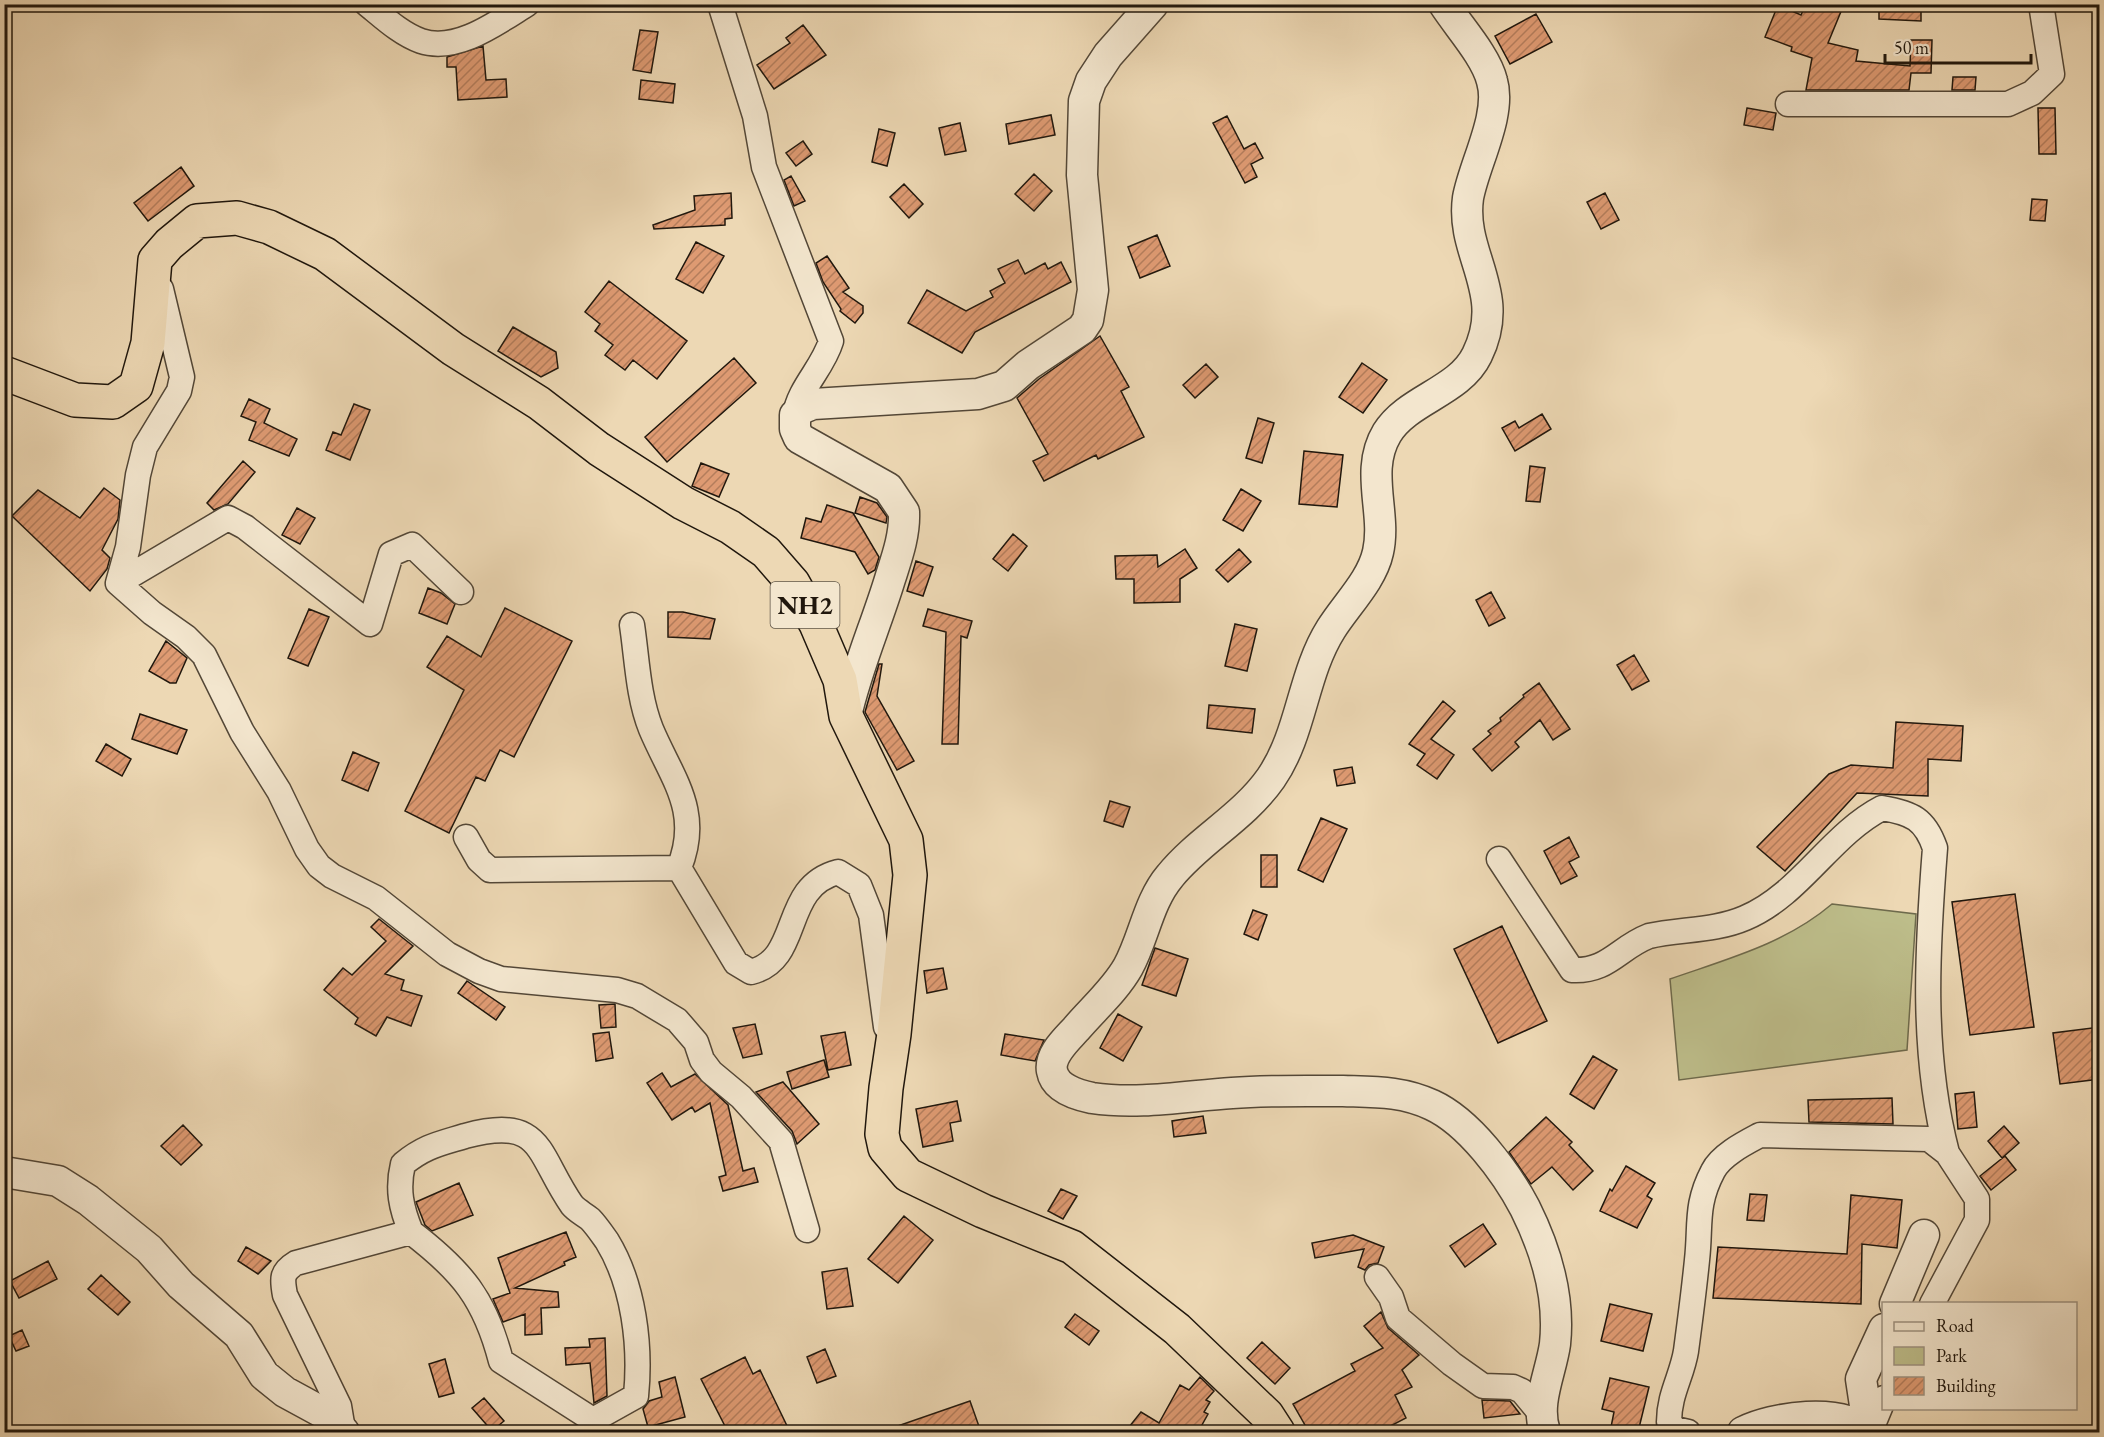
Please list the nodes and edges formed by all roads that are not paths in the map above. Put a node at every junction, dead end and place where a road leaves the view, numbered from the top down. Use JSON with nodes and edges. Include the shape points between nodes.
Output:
{"nodes":[{"id":1,"x":367,"y":4,"type":"edge"},
{"id":2,"x":527,"y":4,"type":"edge"},
{"id":3,"x":720,"y":4,"type":"edge"},
{"id":4,"x":1153,"y":4,"type":"edge"},
{"id":5,"x":1444,"y":4,"type":"edge"},
{"id":6,"x":2041,"y":4,"type":"edge"},
{"id":7,"x":1788,"y":104,"type":"dead end"},
{"id":8,"x":155,"y":260,"type":"junction"},
{"id":9,"x":4,"y":373,"type":"edge"},
{"id":10,"x":795,"y":415,"type":"junction"},
{"id":11,"x":118,"y":583,"type":"junction"},
{"id":12,"x":461,"y":592,"type":"dead end"},
{"id":13,"x":632,"y":625,"type":"dead end"},
{"id":14,"x":846,"y":716,"type":"junction"},
{"id":15,"x":466,"y":837,"type":"dead end"},
{"id":16,"x":1498,"y":859,"type":"dead end"},
{"id":17,"x":679,"y":868,"type":"junction"},
{"id":18,"x":890,"y":1059,"type":"junction"},
{"id":19,"x":1947,"y":1153,"type":"junction"},
{"id":20,"x":4,"y":1172,"type":"edge"},
{"id":21,"x":807,"y":1230,"type":"dead end"},
{"id":22,"x":411,"y":1232,"type":"junction"},
{"id":23,"x":1924,"y":1236,"type":"dead end"},
{"id":24,"x":1377,"y":1276,"type":"dead end"},
{"id":25,"x":1896,"y":1302,"type":"edge"},
{"id":26,"x":1933,"y":1302,"type":"edge"},
{"id":27,"x":1882,"y":1334,"type":"edge"},
{"id":28,"x":1882,"y":1402,"type":"edge"},
{"id":29,"x":1543,"y":1423,"type":"edge"},
{"id":30,"x":343,"y":1431,"type":"edge"},
{"id":31,"x":1278,"y":1432,"type":"edge"},
{"id":32,"x":1688,"y":1432,"type":"edge"},
{"id":33,"x":1743,"y":1432,"type":"edge"},
{"id":34,"x":1868,"y":1432,"type":"edge"}],
"edges":[{"from":1,"to":2,"type":"street","via":[[421,41],[448,42],[483,32]]},
{"from":3,"to":10,"type":"street","via":[[755,116],[764,167],[831,341],[824,360],[798,398]]},
{"from":4,"to":10,"type":"street","via":[[1108,55],[1091,81],[1084,101],[1082,175],[1093,290],[1091,309],[1082,329],[995,389],[978,394],[813,404]]},
{"from":5,"to":29,"type":"street","via":[[1494,83],[1486,134],[1468,198],[1468,227],[1486,285],[1488,308],[1486,329],[1475,360],[1436,396],[1411,409],[1388,432],[1379,455],[1376,482],[1379,549],[1364,582],[1317,653],[1297,723],[1270,780],[1223,830],[1170,876],[1127,969],[1063,1044],[1053,1059],[1052,1069],[1055,1079],[1067,1090],[1085,1097],[1119,1100],[1267,1092],[1396,1092],[1433,1105],[1455,1119],[1494,1163],[1525,1210],[1556,1295],[1555,1345]]},
{"from":6,"to":7,"type":"street","via":[[2052,74],[2032,93],[2008,104]]},
{"from":8,"to":9,"type":"highway","via":[[148,343],[136,386],[113,402],[75,400]]},
{"from":8,"to":11,"type":"street","via":[[182,377],[179,391],[145,447]]},
{"from":8,"to":14,"type":"highway","number":"NH2","via":[[197,221],[237,218],[269,227],[325,254],[453,349],[599,448],[766,552],[793,583],[816,624],[840,680]]},
{"from":10,"to":14,"type":"street","via":[[800,438],[888,488],[904,512],[901,547]]},
{"from":11,"to":12,"type":"street","via":[[228,518],[370,624],[391,554],[411,545]]},
{"from":11,"to":21,"type":"street","via":[[186,636],[204,655],[242,732],[319,866],[376,898],[447,954],[479,971],[501,979],[617,990],[638,996],[677,1020],[696,1042],[711,1072],[741,1097],[781,1141]]},
{"from":13,"to":17,"type":"street","via":[[651,728],[684,798],[687,848]]},
{"from":14,"to":18,"type":"highway","number":"NH2","via":[[906,840],[909,893]]},
{"from":15,"to":17,"type":"street","via":[[479,860],[490,870]]},
{"from":16,"to":19,"type":"street","via":[[1572,970],[1590,971],[1649,936],[1745,918],[1772,902],[1820,862],[1858,823],[1882,808],[1913,817],[1923,824],[1935,848],[1928,1037],[1937,1114]]},
{"from":17,"to":18,"type":"street","via":[[736,963],[751,972],[767,968],[781,951],[807,891],[822,876],[838,872],[859,885],[871,915]]},
{"from":18,"to":31,"type":"highway","number":"NH2","via":[[882,1134],[885,1148],[908,1175],[983,1211],[1072,1246],[1177,1329],[1268,1415]]},
{"from":19,"to":26,"type":"street","via":[[1977,1199],[1977,1220]]},
{"from":19,"to":32,"type":"street","via":[[1929,1139],[1760,1135],[1742,1144],[1714,1168],[1698,1209],[1698,1258],[1686,1354],[1672,1393],[1669,1415],[1669,1422],[1676,1429]]},
{"from":20,"to":30,"type":"street","via":[[58,1181],[88,1200],[149,1249],[181,1285],[239,1335],[264,1375],[285,1392],[331,1417]]},
{"from":22,"to":22,"type":"street","via":[[474,1292],[490,1322],[501,1361],[593,1420],[636,1396],[639,1362],[633,1316],[622,1276],[607,1242],[590,1219],[574,1207],[547,1158],[526,1137],[502,1128],[421,1149],[403,1164],[399,1194]]},
{"from":22,"to":30,"type":"street","via":[[296,1263],[285,1270],[285,1295],[339,1406]]},
{"from":23,"to":25,"type":"street"},
{"from":24,"to":29,"type":"street","via":[[1391,1297],[1398,1318],[1483,1386],[1522,1391]]},
{"from":27,"to":34,"type":"street","via":[[1862,1379]]},
{"from":28,"to":34,"type":"street"},
{"from":33,"to":34,"type":"street","via":[[1795,1418],[1823,1418],[1849,1420]]}]}
